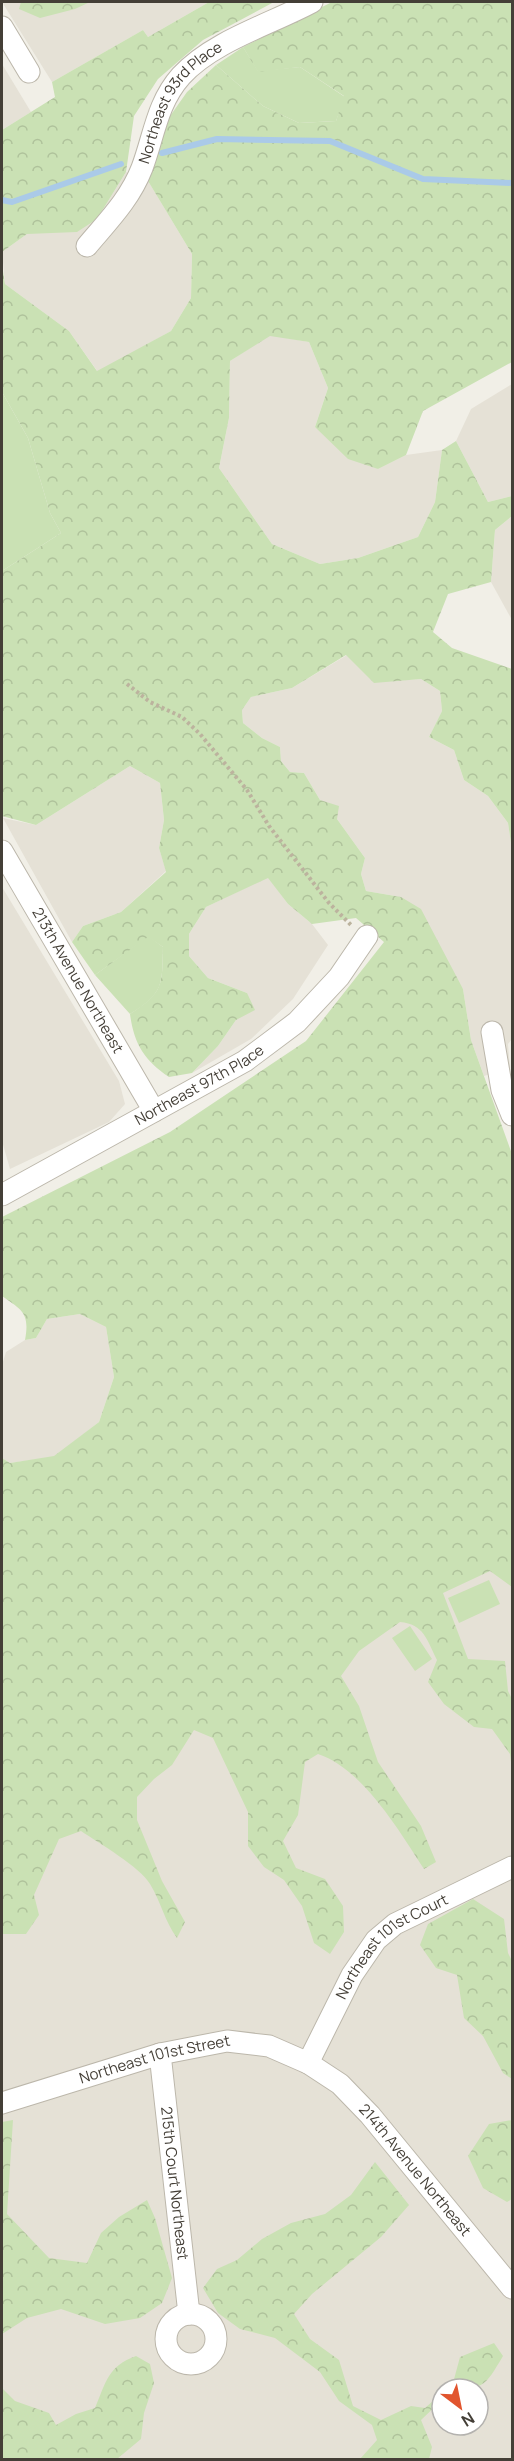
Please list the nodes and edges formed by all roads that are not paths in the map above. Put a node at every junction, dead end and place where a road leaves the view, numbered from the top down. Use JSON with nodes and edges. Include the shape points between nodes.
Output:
{"nodes":[{"id":1,"x":312,"y":2,"type":"edge"},
{"id":2,"x":2,"y":27,"type":"edge"},
{"id":3,"x":29,"y":72,"type":"dead end"},
{"id":4,"x":87,"y":246,"type":"dead end"},
{"id":5,"x":2,"y":851,"type":"edge"},
{"id":6,"x":367,"y":936,"type":"road end"},
{"id":7,"x":492,"y":1032,"type":"dead end"},
{"id":8,"x":154,"y":1111,"type":"junction"},
{"id":9,"x":513,"y":1115,"type":"edge"},
{"id":10,"x":2,"y":1195,"type":"edge"},
{"id":11,"x":513,"y":1867,"type":"edge"},
{"id":12,"x":160,"y":2054,"type":"junction"},
{"id":13,"x":308,"y":2063,"type":"junction"},
{"id":14,"x":2,"y":2103,"type":"edge"},
{"id":15,"x":513,"y":2288,"type":"edge"},
{"id":16,"x":189,"y":2314,"type":"dead end"}],
"edges":[{"from":1,"to":4,"type":"street","name":"Northeast 93rd Place","via":[[229,40],[181,76],[162,104],[142,168],[126,201]]},
{"from":2,"to":3,"type":"street"},
{"from":5,"to":8,"type":"street","name":"213th Avenue Northeast"},
{"from":6,"to":8,"type":"street","name":"Northeast 97th Place","via":[[339,976],[297,1022],[245,1061]]},
{"from":7,"to":9,"type":"street","via":[[502,1090]]},
{"from":8,"to":10,"type":"street","name":"Northeast 97th Place"},
{"from":11,"to":13,"type":"street","name":"Northeast 101st Court","via":[[395,1924],[376,1940],[352,1975]]},
{"from":12,"to":13,"type":"street","name":"Northeast 101st Street","via":[[227,2042],[269,2046]]},
{"from":12,"to":14,"type":"street","name":"Northeast 101st Street"},
{"from":12,"to":16,"type":"street","name":"215th Court Northeast"},
{"from":13,"to":15,"type":"street","name":"214th Avenue Northeast","via":[[340,2084],[370,2115]]}]}
